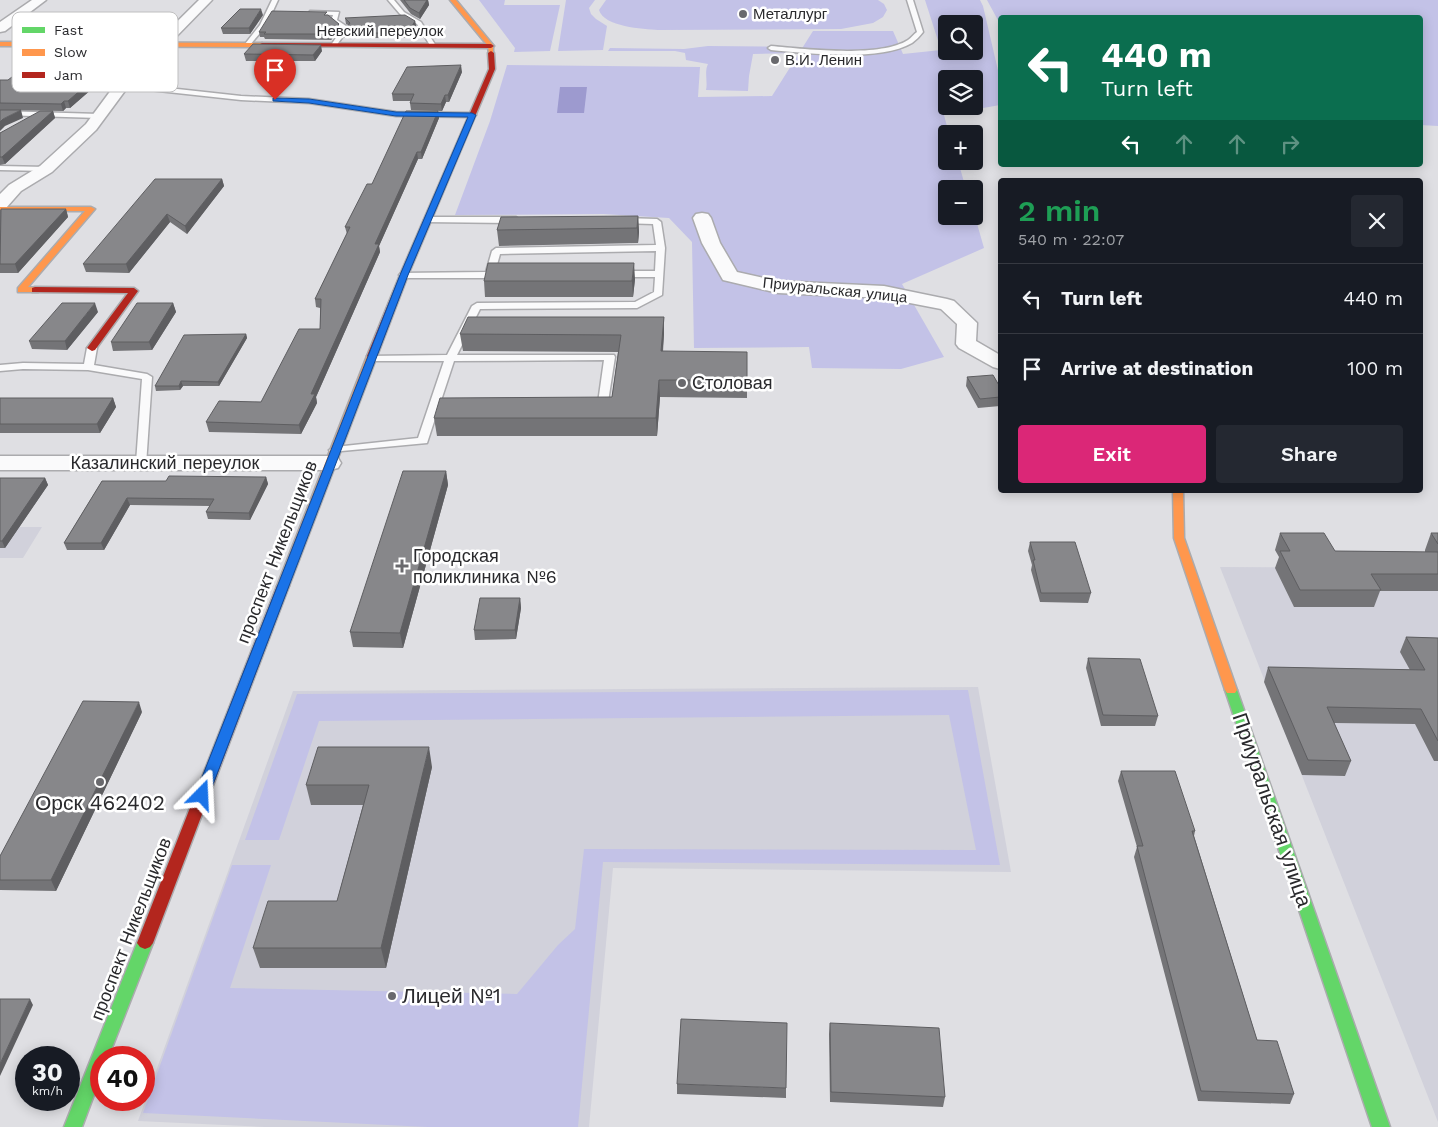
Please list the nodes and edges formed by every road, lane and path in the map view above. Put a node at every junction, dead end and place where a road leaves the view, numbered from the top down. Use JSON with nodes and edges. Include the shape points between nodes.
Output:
{"nodes":[{"id":1,"x":40,"y":0,"type":"edge"},
{"id":2,"x":206,"y":0,"type":"edge"},
{"id":3,"x":275,"y":0,"type":"edge"},
{"id":4,"x":391,"y":0,"type":"edge"},
{"id":5,"x":453,"y":0,"type":"edge"},
{"id":6,"x":910,"y":0,"type":"edge"},
{"id":7,"x":23,"y":12,"type":"edge"},
{"id":8,"x":270,"y":12,"type":"junction"},
{"id":9,"x":280,"y":13,"type":"edge"},
{"id":10,"x":300,"y":13,"type":"edge"},
{"id":11,"x":407,"y":16,"type":"junction"},
{"id":12,"x":398,"y":17,"type":"edge"},
{"id":13,"x":12,"y":20,"type":"edge"},
{"id":14,"x":334,"y":20,"type":"junction"},
{"id":15,"x":344,"y":20,"type":"edge"},
{"id":16,"x":0,"y":28,"type":"edge"},
{"id":17,"x":178,"y":29,"type":"edge"},
{"id":18,"x":178,"y":44,"type":"edge"},
{"id":19,"x":247,"y":45,"type":"junction"},
{"id":20,"x":334,"y":45,"type":"junction"},
{"id":21,"x":433,"y":46,"type":"junction"},
{"id":22,"x":491,"y":46,"type":"junction"},
{"id":23,"x":770,"y":48,"type":"dead end"},
{"id":24,"x":178,"y":91,"type":"edge"},
{"id":25,"x":117,"y":92,"type":"edge"},
{"id":26,"x":0,"y":112,"type":"edge"},
{"id":27,"x":42,"y":114,"type":"junction"},
{"id":28,"x":472,"y":115,"type":"junction"},
{"id":29,"x":99,"y":116,"type":"junction"},
{"id":30,"x":26,"y":122,"type":"edge"},
{"id":31,"x":0,"y":168,"type":"edge"},
{"id":32,"x":46,"y":169,"type":"junction"},
{"id":33,"x":0,"y":204,"type":"edge"},
{"id":34,"x":0,"y":209,"type":"edge"},
{"id":35,"x":702,"y":218,"type":"dead end"},
{"id":36,"x":428,"y":220,"type":"junction"},
{"id":37,"x":530,"y":220,"type":"edge"},
{"id":38,"x":618,"y":221,"type":"edge"},
{"id":39,"x":661,"y":248,"type":"junction"},
{"id":40,"x":604,"y":274,"type":"edge"},
{"id":41,"x":660,"y":274,"type":"junction"},
{"id":42,"x":404,"y":275,"type":"junction"},
{"id":43,"x":490,"y":275,"type":"junction"},
{"id":44,"x":509,"y":275,"type":"edge"},
{"id":45,"x":92,"y":348,"type":"joint"},
{"id":46,"x":372,"y":358,"type":"junction"},
{"id":47,"x":450,"y":358,"type":"junction"},
{"id":48,"x":998,"y":362,"type":"edge"},
{"id":49,"x":88,"y":367,"type":"junction"},
{"id":50,"x":0,"y":368,"type":"edge"},
{"id":51,"x":583,"y":406,"type":"edge"},
{"id":52,"x":333,"y":456,"type":"junction"},
{"id":53,"x":0,"y":463,"type":"edge"},
{"id":54,"x":142,"y":463,"type":"junction"},
{"id":55,"x":1178,"y":493,"type":"edge"},
{"id":56,"x":73,"y":1127,"type":"edge"},
{"id":57,"x":1381,"y":1127,"type":"edge"}],
"edges":[{"from":1,"to":7,"type":"street"},
{"from":2,"to":17,"type":"street"},
{"from":3,"to":8,"type":"lane"},
{"from":4,"to":11,"type":"lane"},
{"from":5,"to":22,"type":"street"},
{"from":6,"to":23,"type":"lane","via":[[920,32],[917,39],[905,46],[886,51]]},
{"from":8,"to":9,"type":"lane"},
{"from":8,"to":19,"type":"lane"},
{"from":10,"to":14,"type":"lane","via":[[337,14]]},
{"from":11,"to":12,"type":"lane"},
{"from":11,"to":21,"type":"lane","via":[[419,23]]},
{"from":13,"to":16,"type":"street"},
{"from":14,"to":15,"type":"lane"},
{"from":14,"to":20,"type":"lane","via":[[346,28]]},
{"from":18,"to":19,"type":"street","name":"Невский переулок"},
{"from":19,"to":20,"type":"street","name":"Невский переулок"},
{"from":20,"to":21,"type":"street","name":"Невский переулок"},
{"from":21,"to":22,"type":"street","name":"Невский переулок"},
{"from":22,"to":28,"type":"street","name":"проспект Никельщиков","via":[[492,69]]},
{"from":24,"to":28,"type":"lane","via":[[309,101],[396,114]]},
{"from":25,"to":29,"type":"street"},
{"from":26,"to":27,"type":"lane"},
{"from":27,"to":29,"type":"lane"},
{"from":27,"to":30,"type":"lane"},
{"from":28,"to":36,"type":"street","name":"проспект Никельщиков"},
{"from":29,"to":32,"type":"street"},
{"from":31,"to":32,"type":"lane"},
{"from":32,"to":33,"type":"street","via":[[15,188]]},
{"from":34,"to":45,"type":"street","via":[[91,209],[21,290],[134,291]]},
{"from":35,"to":48,"type":"street","name":"Приуральская улица","via":[[711,243],[730,276],[778,286],[884,292],[947,305],[967,323],[966,344]]},
{"from":36,"to":37,"type":"lane"},
{"from":36,"to":42,"type":"street","name":"проспект Никельщиков"},
{"from":38,"to":39,"type":"lane","via":[[657,222]]},
{"from":39,"to":41,"type":"lane"},
{"from":39,"to":43,"type":"lane","via":[[496,251]]},
{"from":40,"to":41,"type":"lane"},
{"from":41,"to":47,"type":"lane","via":[[659,293],[637,305],[477,306]]},
{"from":42,"to":43,"type":"lane"},
{"from":42,"to":46,"type":"street","name":"проспект Никельщиков"},
{"from":43,"to":44,"type":"lane"},
{"from":45,"to":49,"type":"lane"},
{"from":46,"to":47,"type":"lane"},
{"from":46,"to":52,"type":"street","name":"проспект Никельщиков"},
{"from":47,"to":51,"type":"lane","via":[[610,357],[603,406]]},
{"from":47,"to":52,"type":"lane","via":[[438,407],[423,441]]},
{"from":49,"to":50,"type":"lane"},
{"from":49,"to":54,"type":"lane","via":[[147,376]]},
{"from":52,"to":54,"type":"street","name":"Казалинский переулок"},
{"from":52,"to":56,"type":"street","name":"проспект Никельщиков"},
{"from":53,"to":54,"type":"street","name":"Казалинский переулок"},
{"from":55,"to":57,"type":"street","name":"Приуральская улица","via":[[1179,538]]}]}
